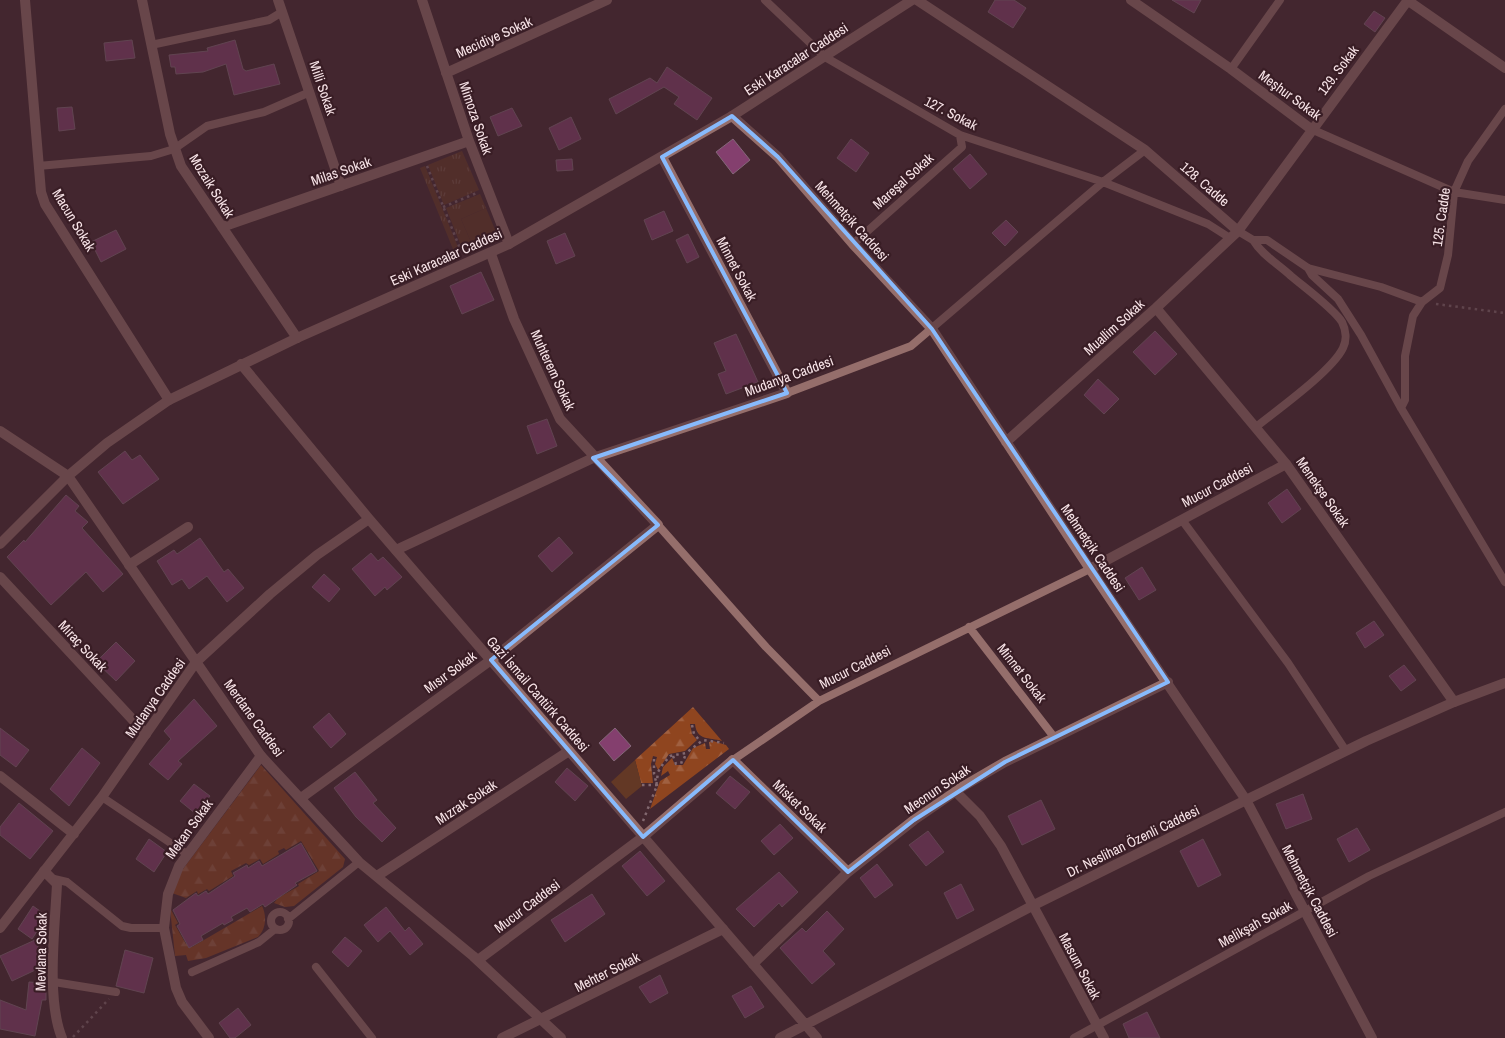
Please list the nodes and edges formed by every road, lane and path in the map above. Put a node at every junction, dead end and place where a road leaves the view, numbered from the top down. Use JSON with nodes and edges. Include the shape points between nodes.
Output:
{"nodes":[{"id":1,"x":25,"y":0,"type":"edge"},
{"id":2,"x":142,"y":0,"type":"edge"},
{"id":3,"x":278,"y":0,"type":"edge"},
{"id":4,"x":422,"y":0,"type":"edge"},
{"id":5,"x":607,"y":0,"type":"edge"},
{"id":6,"x":765,"y":0,"type":"edge"},
{"id":7,"x":918,"y":0,"type":"edge"},
{"id":8,"x":1280,"y":0,"type":"edge"},
{"id":9,"x":1408,"y":0,"type":"edge"},
{"id":10,"x":1135,"y":1,"type":"edge"},
{"id":11,"x":905,"y":2,"type":"edge"},
{"id":12,"x":282,"y":12,"type":"junction"},
{"id":13,"x":151,"y":45,"type":"junction"},
{"id":14,"x":825,"y":57,"type":"junction"},
{"id":15,"x":1505,"y":68,"type":"edge"},
{"id":16,"x":1230,"y":69,"type":"junction"},
{"id":17,"x":446,"y":74,"type":"junction"},
{"id":18,"x":310,"y":92,"type":"junction"},
{"id":19,"x":1505,"y":109,"type":"edge"},
{"id":20,"x":732,"y":116,"type":"junction"},
{"id":21,"x":1311,"y":129,"type":"junction"},
{"id":22,"x":960,"y":135,"type":"junction"},
{"id":23,"x":468,"y":141,"type":"junction"},
{"id":24,"x":174,"y":149,"type":"junction"},
{"id":25,"x":1145,"y":150,"type":"junction"},
{"id":26,"x":662,"y":157,"type":"junction"},
{"id":27,"x":38,"y":166,"type":"junction"},
{"id":28,"x":427,"y":166,"type":"dead end"},
{"id":29,"x":1103,"y":182,"type":"junction"},
{"id":30,"x":341,"y":186,"type":"junction"},
{"id":31,"x":487,"y":189,"type":"junction"},
{"id":32,"x":1454,"y":192,"type":"junction"},
{"id":33,"x":1505,"y":200,"type":"edge"},
{"id":34,"x":443,"y":207,"type":"junction"},
{"id":35,"x":222,"y":227,"type":"junction"},
{"id":36,"x":1234,"y":234,"type":"junction"},
{"id":37,"x":1253,"y":240,"type":"junction"},
{"id":38,"x":509,"y":244,"type":"junction"},
{"id":39,"x":853,"y":244,"type":"junction"},
{"id":40,"x":461,"y":250,"type":"dead end"},
{"id":41,"x":491,"y":254,"type":"junction"},
{"id":42,"x":1308,"y":268,"type":"junction"},
{"id":43,"x":1422,"y":302,"type":"junction"},
{"id":44,"x":1156,"y":308,"type":"junction"},
{"id":45,"x":1505,"y":313,"type":"edge"},
{"id":46,"x":932,"y":329,"type":"junction"},
{"id":47,"x":297,"y":338,"type":"junction"},
{"id":48,"x":241,"y":364,"type":"junction"},
{"id":49,"x":787,"y":392,"type":"junction"},
{"id":50,"x":169,"y":400,"type":"junction"},
{"id":51,"x":1401,"y":408,"type":"junction"},
{"id":52,"x":1256,"y":427,"type":"junction"},
{"id":53,"x":0,"y":431,"type":"edge"},
{"id":54,"x":1006,"y":442,"type":"junction"},
{"id":55,"x":593,"y":458,"type":"junction"},
{"id":56,"x":1286,"y":464,"type":"junction"},
{"id":57,"x":68,"y":476,"type":"junction"},
{"id":58,"x":370,"y":519,"type":"junction"},
{"id":59,"x":1182,"y":520,"type":"junction"},
{"id":60,"x":658,"y":525,"type":"junction"},
{"id":61,"x":188,"y":527,"type":"dead end"},
{"id":62,"x":0,"y":544,"type":"edge"},
{"id":63,"x":396,"y":550,"type":"junction"},
{"id":64,"x":129,"y":564,"type":"junction"},
{"id":65,"x":1090,"y":569,"type":"junction"},
{"id":66,"x":0,"y":577,"type":"edge"},
{"id":67,"x":1505,"y":582,"type":"edge"},
{"id":68,"x":969,"y":627,"type":"junction"},
{"id":69,"x":491,"y":660,"type":"junction"},
{"id":70,"x":196,"y":662,"type":"junction"},
{"id":71,"x":1168,"y":682,"type":"junction"},
{"id":72,"x":1505,"y":683,"type":"edge"},
{"id":73,"x":818,"y":701,"type":"junction"},
{"id":74,"x":1454,"y":702,"type":"junction"},
{"id":75,"x":692,"y":725,"type":"dead end"},
{"id":76,"x":146,"y":734,"type":"junction"},
{"id":77,"x":1054,"y":737,"type":"junction"},
{"id":78,"x":700,"y":741,"type":"junction"},
{"id":79,"x":724,"y":743,"type":"dead end"},
{"id":80,"x":569,"y":751,"type":"junction"},
{"id":81,"x":1346,"y":751,"type":"junction"},
{"id":82,"x":686,"y":753,"type":"junction"},
{"id":83,"x":673,"y":755,"type":"junction"},
{"id":84,"x":261,"y":756,"type":"junction"},
{"id":85,"x":654,"y":758,"type":"dead end"},
{"id":86,"x":733,"y":760,"type":"junction"},
{"id":87,"x":0,"y":776,"type":"edge"},
{"id":88,"x":642,"y":785,"type":"dead end"},
{"id":89,"x":657,"y":785,"type":"junction"},
{"id":90,"x":956,"y":792,"type":"junction"},
{"id":91,"x":102,"y":797,"type":"junction"},
{"id":92,"x":301,"y":798,"type":"junction"},
{"id":93,"x":1246,"y":800,"type":"junction"},
{"id":94,"x":1505,"y":812,"type":"edge"},
{"id":95,"x":74,"y":834,"type":"junction"},
{"id":96,"x":641,"y":834,"type":"junction"},
{"id":97,"x":187,"y":854,"type":"junction"},
{"id":98,"x":359,"y":862,"type":"junction"},
{"id":99,"x":44,"y":871,"type":"junction"},
{"id":100,"x":848,"y":872,"type":"junction"},
{"id":101,"x":377,"y":876,"type":"junction"},
{"id":102,"x":54,"y":879,"type":"junction"},
{"id":103,"x":1032,"y":906,"type":"junction"},
{"id":104,"x":1305,"y":911,"type":"junction"},
{"id":105,"x":288,"y":919,"type":"junction"},
{"id":106,"x":0,"y":928,"type":"edge"},
{"id":107,"x":164,"y":928,"type":"junction"},
{"id":108,"x":275,"y":929,"type":"junction"},
{"id":109,"x":723,"y":929,"type":"junction"},
{"id":110,"x":478,"y":960,"type":"junction"},
{"id":111,"x":753,"y":964,"type":"junction"},
{"id":112,"x":316,"y":967,"type":"dead end"},
{"id":113,"x":192,"y":972,"type":"dead end"},
{"id":114,"x":54,"y":982,"type":"junction"},
{"id":115,"x":116,"y":992,"type":"joint"},
{"id":116,"x":542,"y":1020,"type":"junction"},
{"id":117,"x":806,"y":1026,"type":"junction"},
{"id":118,"x":1098,"y":1026,"type":"junction"},
{"id":119,"x":62,"y":1038,"type":"edge"},
{"id":120,"x":72,"y":1038,"type":"edge"},
{"id":121,"x":209,"y":1038,"type":"edge"},
{"id":122,"x":372,"y":1038,"type":"edge"},
{"id":123,"x":502,"y":1038,"type":"edge"},
{"id":124,"x":561,"y":1038,"type":"edge"},
{"id":125,"x":780,"y":1038,"type":"edge"},
{"id":126,"x":817,"y":1038,"type":"edge"},
{"id":127,"x":1074,"y":1038,"type":"edge"},
{"id":128,"x":1104,"y":1038,"type":"edge"},
{"id":129,"x":1372,"y":1038,"type":"edge"}],
"edges":[{"from":1,"to":27,"type":"street","name":"Macun Sokak"},
{"from":2,"to":13,"type":"street","name":"Mozaik Sokak"},
{"from":3,"to":12,"type":"street","name":"Milli Sokak"},
{"from":4,"to":17,"type":"street","name":"Mimoza Sokak"},
{"from":5,"to":17,"type":"street","name":"Mecidiye Sokak"},
{"from":6,"to":14,"type":"lane","name":"127. Sokak"},
{"from":7,"to":25,"type":"street","name":"128. Cadde"},
{"from":8,"to":16,"type":"lane"},
{"from":9,"to":15,"type":"street"},
{"from":9,"to":21,"type":"street","name":"129. Sokak"},
{"from":10,"to":16,"type":"street","name":"Meşhur Sokak"},
{"from":11,"to":14,"type":"street","name":"Eski Karacalar Caddesi"},
{"from":12,"to":13,"type":"lane","via":[[269,20]]},
{"from":12,"to":18,"type":"street","name":"Milli Sokak"},
{"from":13,"to":24,"type":"street","name":"Mozaik Sokak"},
{"from":14,"to":20,"type":"street","name":"Eski Karacalar Caddesi"},
{"from":14,"to":22,"type":"lane","name":"127. Sokak"},
{"from":16,"to":21,"type":"street","name":"Meşhur Sokak"},
{"from":17,"to":23,"type":"street","name":"Mimoza Sokak"},
{"from":18,"to":24,"type":"lane","via":[[264,112],[207,126]]},
{"from":18,"to":30,"type":"street","name":"Milli Sokak"},
{"from":19,"to":32,"type":"lane","name":"125. Cadde","via":[[1468,161]]},
{"from":20,"to":26,"type":"street","name":"Eski Karacalar Caddesi"},
{"from":20,"to":39,"type":"street","name":"Mehmetçik Caddesi","via":[[778,157]]},
{"from":21,"to":32,"type":"lane","name":"Meşhur Sokak"},
{"from":21,"to":36,"type":"street","name":"129. Sokak"},
{"from":22,"to":29,"type":"lane","name":"127. Sokak"},
{"from":22,"to":39,"type":"lane","name":"Mareşal Sokak","via":[[962,147]]},
{"from":23,"to":30,"type":"street","name":"Milas Sokak"},
{"from":23,"to":31,"type":"street","name":"Mimoza Sokak"},
{"from":24,"to":27,"type":"lane","via":[[151,156]]},
{"from":24,"to":35,"type":"street","name":"Mozaik Sokak"},
{"from":25,"to":29,"type":"lane","name":"Mudanya Caddesi"},
{"from":25,"to":36,"type":"street","name":"128. Cadde"},
{"from":26,"to":38,"type":"street","name":"Eski Karacalar Caddesi"},
{"from":26,"to":49,"type":"street","name":"Minnet Sokak"},
{"from":27,"to":50,"type":"street","name":"Macun Sokak","via":[[45,204]]},
{"from":28,"to":34,"type":"path"},
{"from":29,"to":36,"type":"lane","name":"127. Sokak"},
{"from":29,"to":46,"type":"lane","name":"Mudanya Caddesi"},
{"from":30,"to":35,"type":"street","name":"Milas Sokak"},
{"from":31,"to":34,"type":"path"},
{"from":31,"to":38,"type":"street","name":"Mimoza Sokak"},
{"from":32,"to":33,"type":"lane","name":"Meşhur Sokak"},
{"from":32,"to":43,"type":"lane","name":"125. Cadde","via":[[1448,255],[1440,288]]},
{"from":34,"to":40,"type":"path"},
{"from":35,"to":47,"type":"street","name":"Mozaik Sokak"},
{"from":36,"to":37,"type":"lane","name":"128. Cadde"},
{"from":36,"to":44,"type":"street","name":"Muallim Sokak"},
{"from":37,"to":42,"type":"lane","name":"128. Cadde","via":[[1267,240]]},
{"from":37,"to":52,"type":"lane","via":[[1259,250],[1342,322],[1346,336],[1343,348],[1330,363],[1298,394]]},
{"from":38,"to":41,"type":"street","name":"Eski Karacalar Caddesi"},
{"from":39,"to":46,"type":"street","name":"Mehmetçik Caddesi"},
{"from":41,"to":47,"type":"street","name":"Eski Karacalar Caddesi"},
{"from":41,"to":55,"type":"street","name":"Muhterem Sokak","via":[[514,319],[552,404],[560,419]]},
{"from":42,"to":43,"type":"lane","name":"128. Cadde","via":[[1381,287]]},
{"from":42,"to":51,"type":"lane","via":[[1338,299]]},
{"from":43,"to":45,"type":"path"},
{"from":43,"to":51,"type":"lane","via":[[1413,316],[1405,356],[1405,400]]},
{"from":44,"to":52,"type":"street","name":"Menekşe Sokak"},
{"from":44,"to":54,"type":"street","name":"Muallim Sokak"},
{"from":46,"to":49,"type":"lane","name":"Mudanya Caddesi","via":[[911,346]]},
{"from":46,"to":54,"type":"street","name":"Mehmetçik Caddesi"},
{"from":47,"to":48,"type":"street","name":"Eski Karacalar Caddesi"},
{"from":48,"to":50,"type":"street","name":"Eski Karacalar Caddesi"},
{"from":48,"to":58,"type":"street","name":"Gazi İsmail Cantürk Caddesi"},
{"from":49,"to":55,"type":"street","name":"Mudanya Caddesi"},
{"from":50,"to":57,"type":"street","name":"Eski Karacalar Caddesi","via":[[107,442]]},
{"from":51,"to":67,"type":"lane"},
{"from":52,"to":56,"type":"street","name":"Menekşe Sokak"},
{"from":53,"to":57,"type":"street","name":"Merdane Caddesi"},
{"from":54,"to":65,"type":"street","name":"Mehmetçik Caddesi"},
{"from":55,"to":60,"type":"street","name":"Muhterem Sokak"},
{"from":55,"to":63,"type":"street","name":"Mudanya Caddesi"},
{"from":56,"to":59,"type":"street","name":"Mucur Caddesi"},
{"from":56,"to":74,"type":"street","name":"Menekşe Sokak"},
{"from":57,"to":62,"type":"street","name":"Eski Karacalar Caddesi"},
{"from":57,"to":64,"type":"street","name":"Merdane Caddesi"},
{"from":58,"to":63,"type":"street","name":"Gazi İsmail Cantürk Caddesi"},
{"from":58,"to":70,"type":"street","name":"Mudanya Caddesi","via":[[317,555]]},
{"from":59,"to":65,"type":"street","name":"Mucur Caddesi"},
{"from":59,"to":81,"type":"lane","via":[[1288,663]]},
{"from":60,"to":69,"type":"street","name":"Mısır Sokak"},
{"from":60,"to":73,"type":"lane"},
{"from":61,"to":64,"type":"street"},
{"from":63,"to":69,"type":"street","name":"Gazi İsmail Cantürk Caddesi"},
{"from":64,"to":70,"type":"street","name":"Merdane Caddesi"},
{"from":65,"to":68,"type":"lane","name":"Mucur Caddesi"},
{"from":65,"to":71,"type":"street","name":"Mehmetçik Caddesi"},
{"from":66,"to":76,"type":"street","name":"Miraç Sokak"},
{"from":68,"to":73,"type":"lane","name":"Mucur Caddesi"},
{"from":68,"to":77,"type":"lane","name":"Minnet Sokak"},
{"from":69,"to":80,"type":"street","name":"Gazi İsmail Cantürk Caddesi"},
{"from":69,"to":92,"type":"street","name":"Mısır Sokak"},
{"from":70,"to":76,"type":"street","name":"Mudanya Caddesi"},
{"from":70,"to":84,"type":"street","name":"Merdane Caddesi"},
{"from":71,"to":77,"type":"street","name":"Mecnun Sokak"},
{"from":71,"to":93,"type":"street","name":"Mehmetçik Caddesi"},
{"from":72,"to":74,"type":"street","name":"Dr. Neslihan Özenli Caddesi"},
{"from":73,"to":86,"type":"lane","name":"Mucur Caddesi"},
{"from":74,"to":81,"type":"street","name":"Dr. Neslihan Özenli Caddesi"},
{"from":75,"to":78,"type":"path"},
{"from":76,"to":91,"type":"street","name":"Mudanya Caddesi"},
{"from":77,"to":90,"type":"street","name":"Mecnun Sokak"},
{"from":78,"to":79,"type":"path"},
{"from":78,"to":82,"type":"path"},
{"from":80,"to":96,"type":"street","name":"Gazi İsmail Cantürk Caddesi"},
{"from":80,"to":101,"type":"street","name":"Mızrak Sokak"},
{"from":81,"to":93,"type":"street","name":"Dr. Neslihan Özenli Caddesi"},
{"from":82,"to":83,"type":"path"},
{"from":82,"to":83,"type":"path","via":[[680,764],[676,764]]},
{"from":83,"to":89,"type":"path","via":[[660,770]]},
{"from":84,"to":92,"type":"street","name":"Merdane Caddesi"},
{"from":84,"to":97,"type":"street","name":"Mekan Sokak"},
{"from":85,"to":89,"type":"path"},
{"from":86,"to":96,"type":"street","name":"Mucur Caddesi"},
{"from":86,"to":100,"type":"street","name":"Misket Sokak"},
{"from":87,"to":95,"type":"street"},
{"from":88,"to":89,"type":"path"},
{"from":89,"to":96,"type":"path"},
{"from":90,"to":100,"type":"street","name":"Mecnun Sokak"},
{"from":90,"to":103,"type":"street","name":"Masum Sokak","via":[[991,829]]},
{"from":91,"to":95,"type":"street","name":"Mudanya Caddesi"},
{"from":91,"to":97,"type":"lane"},
{"from":92,"to":98,"type":"street","name":"Merdane Caddesi"},
{"from":93,"to":103,"type":"street","name":"Dr. Neslihan Özenli Caddesi"},
{"from":93,"to":104,"type":"street","name":"Mehmetçik Caddesi"},
{"from":94,"to":104,"type":"lane","name":"Melikşah Sokak","via":[[1369,876]]},
{"from":95,"to":99,"type":"street","name":"Mudanya Caddesi"},
{"from":96,"to":109,"type":"street","name":"Gazi İsmail Cantürk Caddesi"},
{"from":96,"to":110,"type":"street","name":"Mucur Caddesi"},
{"from":97,"to":107,"type":"street","name":"Mekan Sokak","via":[[172,878]]},
{"from":98,"to":101,"type":"street","name":"Merdane Caddesi"},
{"from":98,"to":105,"type":"lane"},
{"from":99,"to":102,"type":"street"},
{"from":99,"to":106,"type":"street","name":"Mudanya Caddesi"},
{"from":100,"to":111,"type":"street","name":"Mecnun Sokak"},
{"from":101,"to":110,"type":"street","name":"Merdane Caddesi"},
{"from":102,"to":107,"type":"lane","via":[[67,882],[122,926]]},
{"from":102,"to":114,"type":"street","name":"Mevlana Sokak","via":[[57,884]]},
{"from":103,"to":117,"type":"street","name":"Dr. Neslihan Özenli Caddesi"},
{"from":103,"to":118,"type":"street","name":"Masum Sokak"},
{"from":104,"to":118,"type":"lane","name":"Melikşah Sokak"},
{"from":104,"to":129,"type":"street","name":"Mehmetçik Caddesi"},
{"from":105,"to":108,"type":"lane","via":[[284,929]]},
{"from":105,"to":108,"type":"lane","via":[[283,912],[275,914],[271,921]]},
{"from":107,"to":121,"type":"street","name":"Mekan Sokak","via":[[176,988],[182,1002]]},
{"from":108,"to":113,"type":"lane","via":[[259,942]]},
{"from":109,"to":111,"type":"street","name":"Gazi İsmail Cantürk Caddesi"},
{"from":109,"to":116,"type":"street","name":"Mehter Sokak"},
{"from":110,"to":116,"type":"street","name":"Merdane Caddesi"},
{"from":111,"to":117,"type":"street","name":"Gazi İsmail Cantürk Caddesi"},
{"from":112,"to":122,"type":"lane"},
{"from":114,"to":115,"type":"lane"},
{"from":114,"to":119,"type":"street","name":"Mevlana Sokak","via":[[55,1008]]},
{"from":115,"to":120,"type":"path"},
{"from":116,"to":123,"type":"street","name":"Mehter Sokak"},
{"from":116,"to":124,"type":"street","name":"Merdane Caddesi"},
{"from":117,"to":125,"type":"street","name":"Dr. Neslihan Özenli Caddesi"},
{"from":117,"to":126,"type":"street","name":"Gazi İsmail Cantürk Caddesi"},
{"from":118,"to":127,"type":"lane","name":"Melikşah Sokak"},
{"from":118,"to":128,"type":"street","name":"Masum Sokak"}]}
